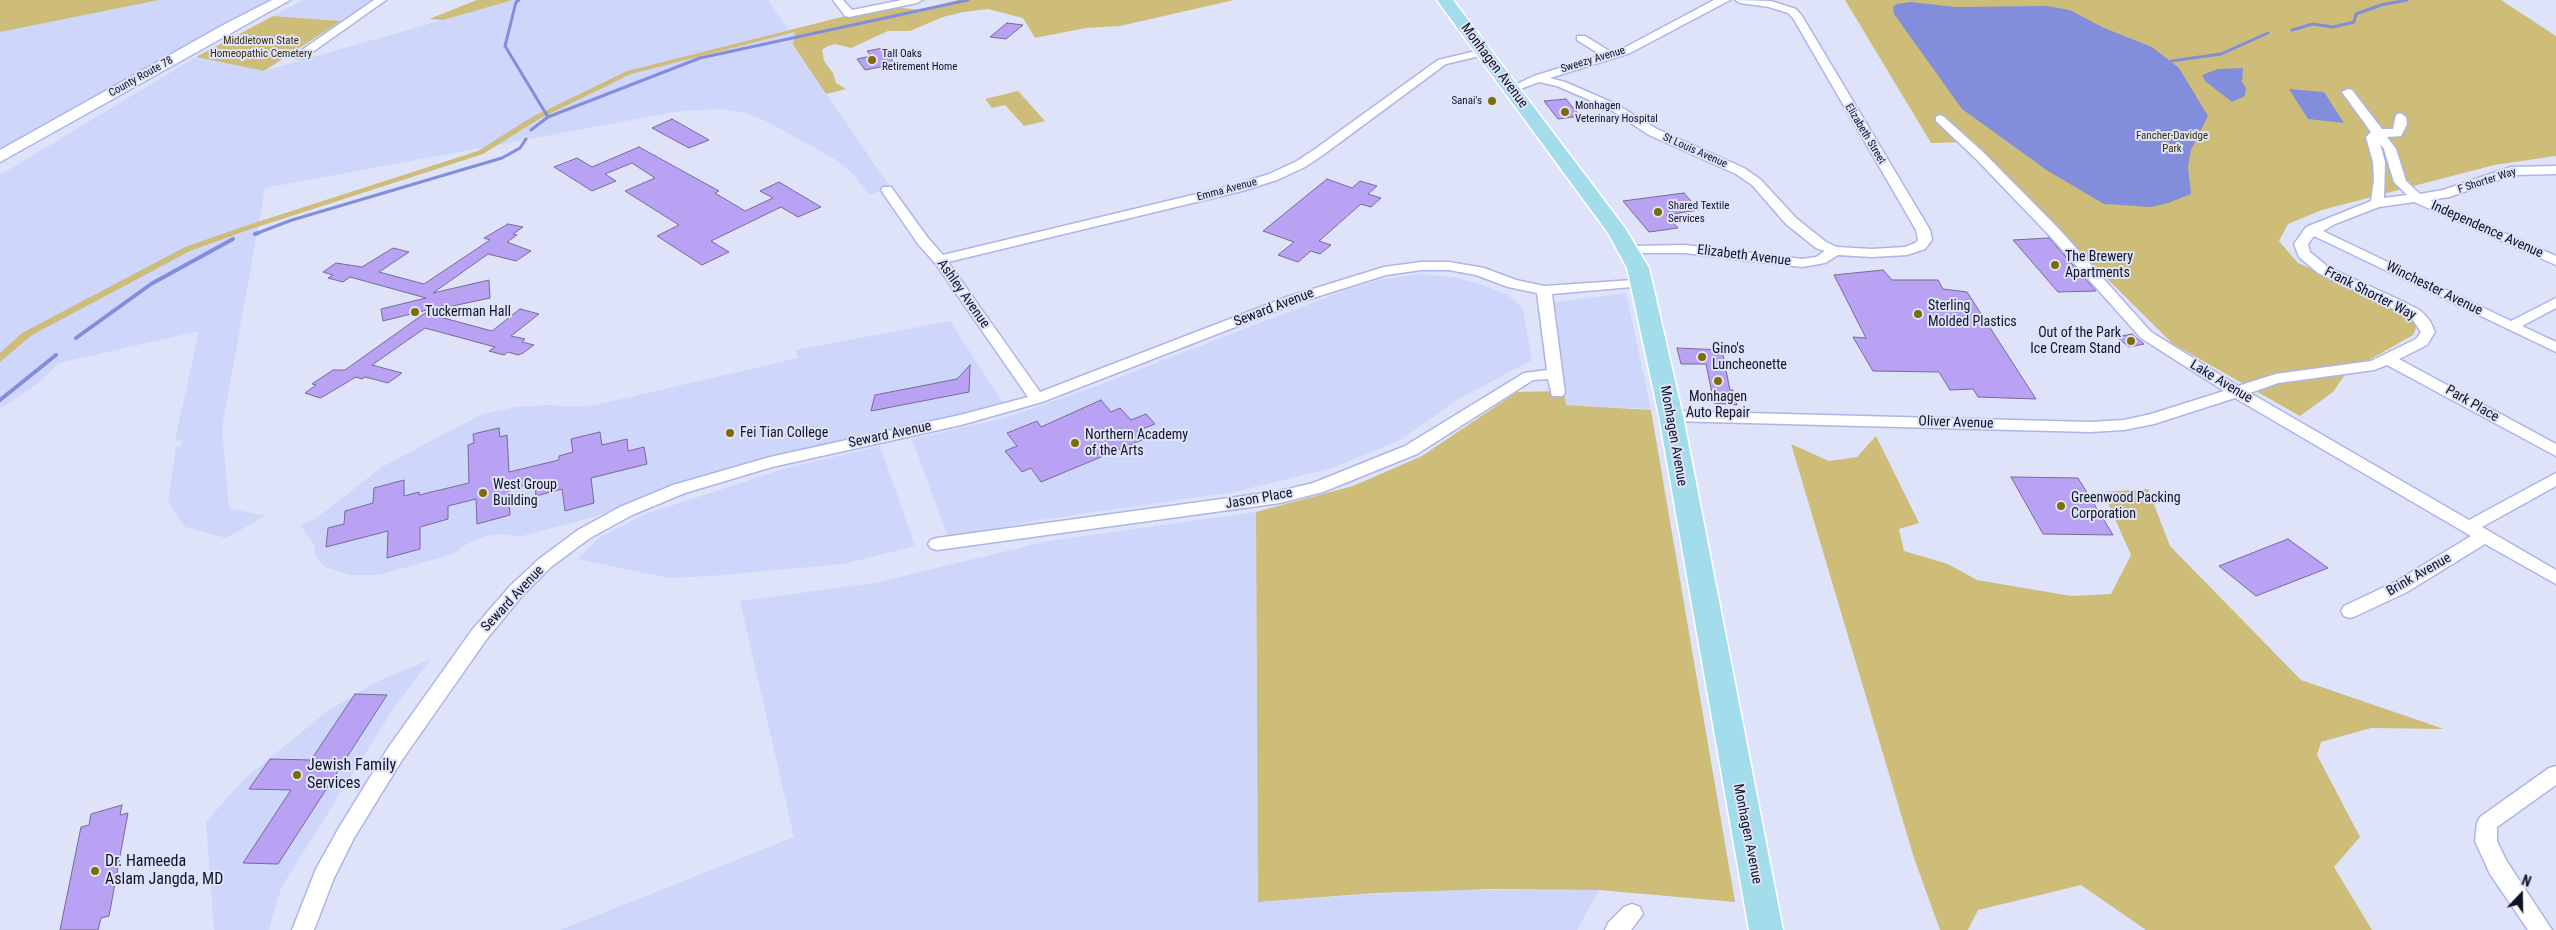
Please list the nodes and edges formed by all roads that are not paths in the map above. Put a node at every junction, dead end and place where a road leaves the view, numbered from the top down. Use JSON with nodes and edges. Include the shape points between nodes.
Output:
{"nodes":[{"id":1,"x":283,"y":0,"type":"edge"},
{"id":2,"x":381,"y":0,"type":"edge"},
{"id":3,"x":838,"y":0,"type":"edge"},
{"id":4,"x":917,"y":0,"type":"edge"},
{"id":5,"x":1445,"y":0,"type":"edge"},
{"id":6,"x":1725,"y":0,"type":"edge"},
{"id":7,"x":1740,"y":0,"type":"edge"},
{"id":8,"x":1582,"y":38,"type":"dead end"},
{"id":9,"x":1484,"y":52,"type":"junction"},
{"id":10,"x":300,"y":56,"type":"dead end"},
{"id":11,"x":1610,"y":56,"type":"junction"},
{"id":12,"x":1538,"y":78,"type":"junction"},
{"id":13,"x":1512,"y":90,"type":"junction"},
{"id":14,"x":2348,"y":92,"type":"dead end"},
{"id":15,"x":2400,"y":117,"type":"dead end"},
{"id":16,"x":1940,"y":119,"type":"dead end"},
{"id":17,"x":2378,"y":133,"type":"junction"},
{"id":18,"x":0,"y":156,"type":"edge"},
{"id":19,"x":2556,"y":170,"type":"edge"},
{"id":20,"x":887,"y":190,"type":"dead end"},
{"id":21,"x":2418,"y":199,"type":"junction"},
{"id":22,"x":2377,"y":203,"type":"junction"},
{"id":23,"x":2311,"y":230,"type":"junction"},
{"id":24,"x":1916,"y":249,"type":"joint"},
{"id":25,"x":1629,"y":250,"type":"junction"},
{"id":26,"x":1835,"y":251,"type":"junction"},
{"id":27,"x":940,"y":260,"type":"junction"},
{"id":28,"x":2556,"y":261,"type":"edge"},
{"id":29,"x":1643,"y":282,"type":"junction"},
{"id":30,"x":1544,"y":290,"type":"junction"},
{"id":31,"x":2556,"y":302,"type":"edge"},
{"id":32,"x":2512,"y":326,"type":"junction"},
{"id":33,"x":2556,"y":348,"type":"edge"},
{"id":34,"x":2386,"y":358,"type":"junction"},
{"id":35,"x":1553,"y":374,"type":"junction"},
{"id":36,"x":2235,"y":391,"type":"junction"},
{"id":37,"x":1557,"y":393,"type":"dead end"},
{"id":38,"x":1037,"y":399,"type":"junction"},
{"id":39,"x":1671,"y":416,"type":"junction"},
{"id":40,"x":2556,"y":452,"type":"edge"},
{"id":41,"x":2556,"y":479,"type":"edge"},
{"id":42,"x":2469,"y":527,"type":"junction"},
{"id":43,"x":2485,"y":536,"type":"junction"},
{"id":44,"x":937,"y":544,"type":"dead end"},
{"id":45,"x":2556,"y":578,"type":"edge"},
{"id":46,"x":2350,"y":611,"type":"dead end"},
{"id":47,"x":2556,"y":774,"type":"edge"},
{"id":48,"x":1632,"y":914,"type":"dead end"},
{"id":49,"x":303,"y":930,"type":"edge"},
{"id":50,"x":1616,"y":930,"type":"edge"},
{"id":51,"x":1766,"y":930,"type":"edge"},
{"id":52,"x":2541,"y":930,"type":"edge"}],
"edges":[{"from":1,"to":18,"type":"street","name":"County Route 78"},
{"from":2,"to":10,"type":"street"},
{"from":3,"to":4,"type":"street","via":[[849,14]]},
{"from":5,"to":9,"type":"main road","name":"Monhagen Avenue"},
{"from":6,"to":11,"type":"street","name":"Sweezy Avenue","via":[[1626,51]]},
{"from":7,"to":24,"type":"street","name":"Elizabeth Street","via":[[1771,4],[1797,16],[1923,230],[1925,240]]},
{"from":8,"to":11,"type":"street"},
{"from":9,"to":13,"type":"main road","name":"Monhagen Avenue"},
{"from":9,"to":27,"type":"street","name":"Emma Avenue","via":[[1442,62],[1319,152],[1273,177]]},
{"from":11,"to":12,"type":"street","name":"Sweezy Avenue"},
{"from":12,"to":13,"type":"street","name":"Sweezy Avenue"},
{"from":12,"to":26,"type":"street","name":"St Louis Avenue","via":[[1561,84],[1612,106],[1653,132],[1740,171],[1756,182],[1791,221],[1821,246]]},
{"from":13,"to":25,"type":"main road","name":"Monhagen Avenue"},
{"from":14,"to":17,"type":"street"},
{"from":15,"to":17,"type":"street","via":[[2397,132]]},
{"from":16,"to":36,"type":"street","name":"Lake Avenue","via":[[2054,232],[2146,335]]},
{"from":17,"to":21,"type":"street","via":[[2390,149],[2400,182]]},
{"from":17,"to":22,"type":"street","via":[[2372,137],[2379,162]]},
{"from":19,"to":21,"type":"street","name":"F Shorter Way","via":[[2512,171],[2445,194]]},
{"from":20,"to":27,"type":"street","name":"Ashley Avenue"},
{"from":21,"to":22,"type":"street"},
{"from":21,"to":28,"type":"street","name":"Independence Avenue"},
{"from":22,"to":23,"type":"street"},
{"from":23,"to":32,"type":"street","name":"Winchester Avenue"},
{"from":23,"to":34,"type":"street","name":"Frank Shorter Way","via":[[2301,244],[2310,260],[2335,276],[2416,314],[2425,324],[2428,332],[2422,342]]},
{"from":24,"to":26,"type":"street","name":"Elizabeth Avenue","via":[[1872,253]]},
{"from":25,"to":26,"type":"street","name":"Elizabeth Avenue","via":[[1686,249],[1802,263],[1820,260]]},
{"from":25,"to":29,"type":"main road","name":"Monhagen Avenue"},
{"from":27,"to":38,"type":"street","name":"Ashley Avenue"},
{"from":29,"to":30,"type":"street","name":"Seward Avenue"},
{"from":29,"to":39,"type":"main road","name":"Monhagen Avenue"},
{"from":30,"to":35,"type":"street"},
{"from":30,"to":38,"type":"street","name":"Seward Avenue","via":[[1513,284],[1479,271],[1449,266],[1384,271],[1292,300]]},
{"from":31,"to":32,"type":"street"},
{"from":32,"to":33,"type":"street","name":"Winchester Avenue"},
{"from":34,"to":36,"type":"street","name":"Frank Shorter Way","via":[[2374,365],[2292,375]]},
{"from":34,"to":40,"type":"street","name":"Park Place"},
{"from":35,"to":37,"type":"street"},
{"from":35,"to":44,"type":"street","name":"Jason Place","via":[[1529,376],[1411,450],[1317,488],[1280,497]]},
{"from":36,"to":39,"type":"street","name":"Oliver Avenue","via":[[2154,419],[2090,427]]},
{"from":36,"to":42,"type":"street","name":"Lake Avenue"},
{"from":38,"to":49,"type":"street","name":"Seward Avenue","via":[[961,420],[770,462],[679,489],[626,510],[562,549],[512,596],[435,695],[342,840]]},
{"from":39,"to":51,"type":"main road","name":"Monhagen Avenue"},
{"from":41,"to":42,"type":"street"},
{"from":42,"to":43,"type":"street","name":"Lake Avenue"},
{"from":43,"to":45,"type":"street","name":"Lake Avenue"},
{"from":43,"to":46,"type":"street","name":"Brink Avenue","via":[[2401,587]]},
{"from":47,"to":52,"type":"street","via":[[2487,823],[2486,841],[2498,867]]},
{"from":48,"to":50,"type":"street"}]}
